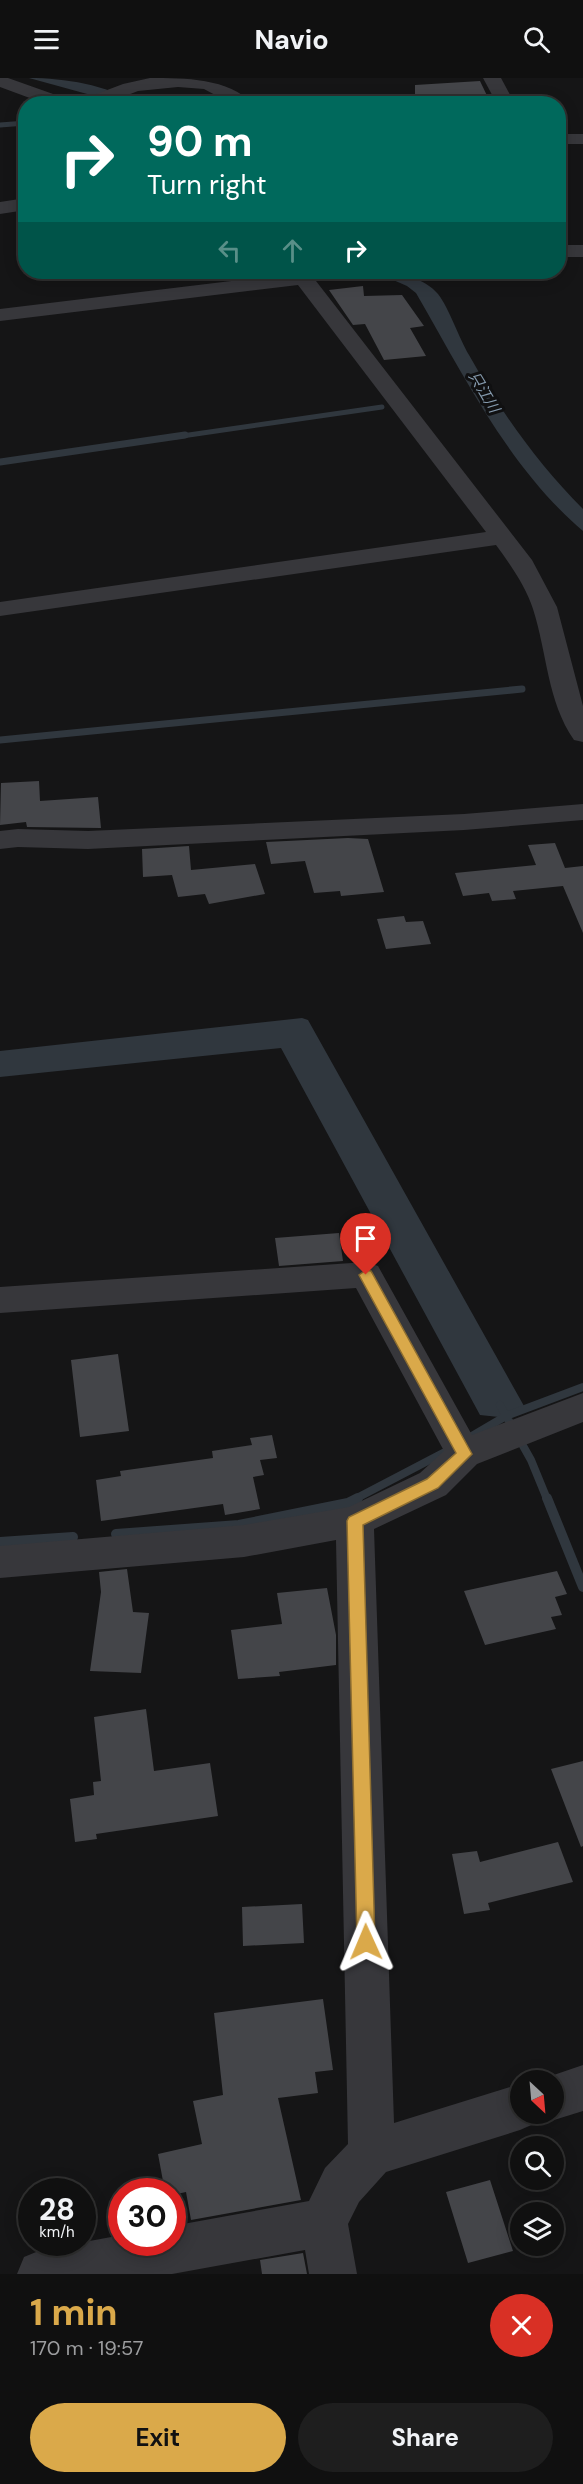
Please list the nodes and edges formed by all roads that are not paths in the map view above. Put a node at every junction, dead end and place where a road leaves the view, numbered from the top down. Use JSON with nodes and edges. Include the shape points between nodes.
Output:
{"nodes":[{"id":1,"x":492,"y":78,"type":"edge"},
{"id":2,"x":105,"y":80,"type":"dead end"},
{"id":3,"x":208,"y":80,"type":"edge"},
{"id":4,"x":0,"y":81,"type":"edge"},
{"id":5,"x":126,"y":89,"type":"junction"},
{"id":6,"x":42,"y":96,"type":"edge"},
{"id":7,"x":108,"y":96,"type":"edge"},
{"id":8,"x":233,"y":96,"type":"edge"},
{"id":9,"x":502,"y":96,"type":"edge"},
{"id":10,"x":571,"y":139,"type":"edge"},
{"id":11,"x":583,"y":158,"type":"edge"},
{"id":12,"x":18,"y":205,"type":"edge"},
{"id":13,"x":0,"y":208,"type":"edge"},
{"id":14,"x":566,"y":251,"type":"edge"},
{"id":15,"x":583,"y":251,"type":"edge"},
{"id":16,"x":205,"y":279,"type":"edge"},
{"id":17,"x":295,"y":279,"type":"edge"},
{"id":18,"x":304,"y":279,"type":"edge"},
{"id":19,"x":213,"y":289,"type":"junction"},
{"id":20,"x":0,"y":315,"type":"edge"},
{"id":21,"x":504,"y":537,"type":"junction"},
{"id":22,"x":0,"y":609,"type":"edge"},
{"id":23,"x":583,"y":734,"type":"edge"},
{"id":24,"x":583,"y":812,"type":"edge"},
{"id":25,"x":0,"y":840,"type":"edge"},
{"id":26,"x":0,"y":1300,"type":"edge"},
{"id":27,"x":583,"y":1407,"type":"edge"},
{"id":28,"x":464,"y":1454,"type":"junction"},
{"id":29,"x":355,"y":1521,"type":"junction"},
{"id":30,"x":0,"y":1562,"type":"edge"},
{"id":31,"x":583,"y":2088,"type":"edge"},
{"id":32,"x":564,"y":2094,"type":"edge"},
{"id":33,"x":510,"y":2110,"type":"edge"},
{"id":34,"x":372,"y":2153,"type":"junction"},
{"id":35,"x":324,"y":2222,"type":"junction"},
{"id":36,"x":41,"y":2274,"type":"edge"},
{"id":37,"x":333,"y":2274,"type":"edge"}],
"edges":[{"from":1,"to":9,"type":"street"},
{"from":2,"to":5,"type":"street"},
{"from":3,"to":5,"type":"street","via":[[160,81]]},
{"from":3,"to":8,"type":"street"},
{"from":4,"to":6,"type":"street"},
{"from":5,"to":7,"type":"street"},
{"from":10,"to":11,"type":"street"},
{"from":12,"to":13,"type":"street"},
{"from":14,"to":15,"type":"street"},
{"from":16,"to":19,"type":"street"},
{"from":17,"to":19,"type":"street"},
{"from":18,"to":21,"type":"street"},
{"from":19,"to":20,"type":"street"},
{"from":21,"to":22,"type":"street"},
{"from":21,"to":23,"type":"street","via":[[545,607],[572,715]]},
{"from":24,"to":25,"type":"street","via":[[464,822],[88,840]]},
{"from":26,"to":28,"type":"street","via":[[366,1275]]},
{"from":27,"to":28,"type":"street"},
{"from":28,"to":29,"type":"street","via":[[433,1484]]},
{"from":29,"to":30,"type":"street","via":[[244,1541]]},
{"from":29,"to":34,"type":"street"},
{"from":31,"to":32,"type":"street"},
{"from":33,"to":34,"type":"street"},
{"from":34,"to":35,"type":"street","via":[[342,2185]]},
{"from":35,"to":36,"type":"street"},
{"from":35,"to":37,"type":"street"}]}
